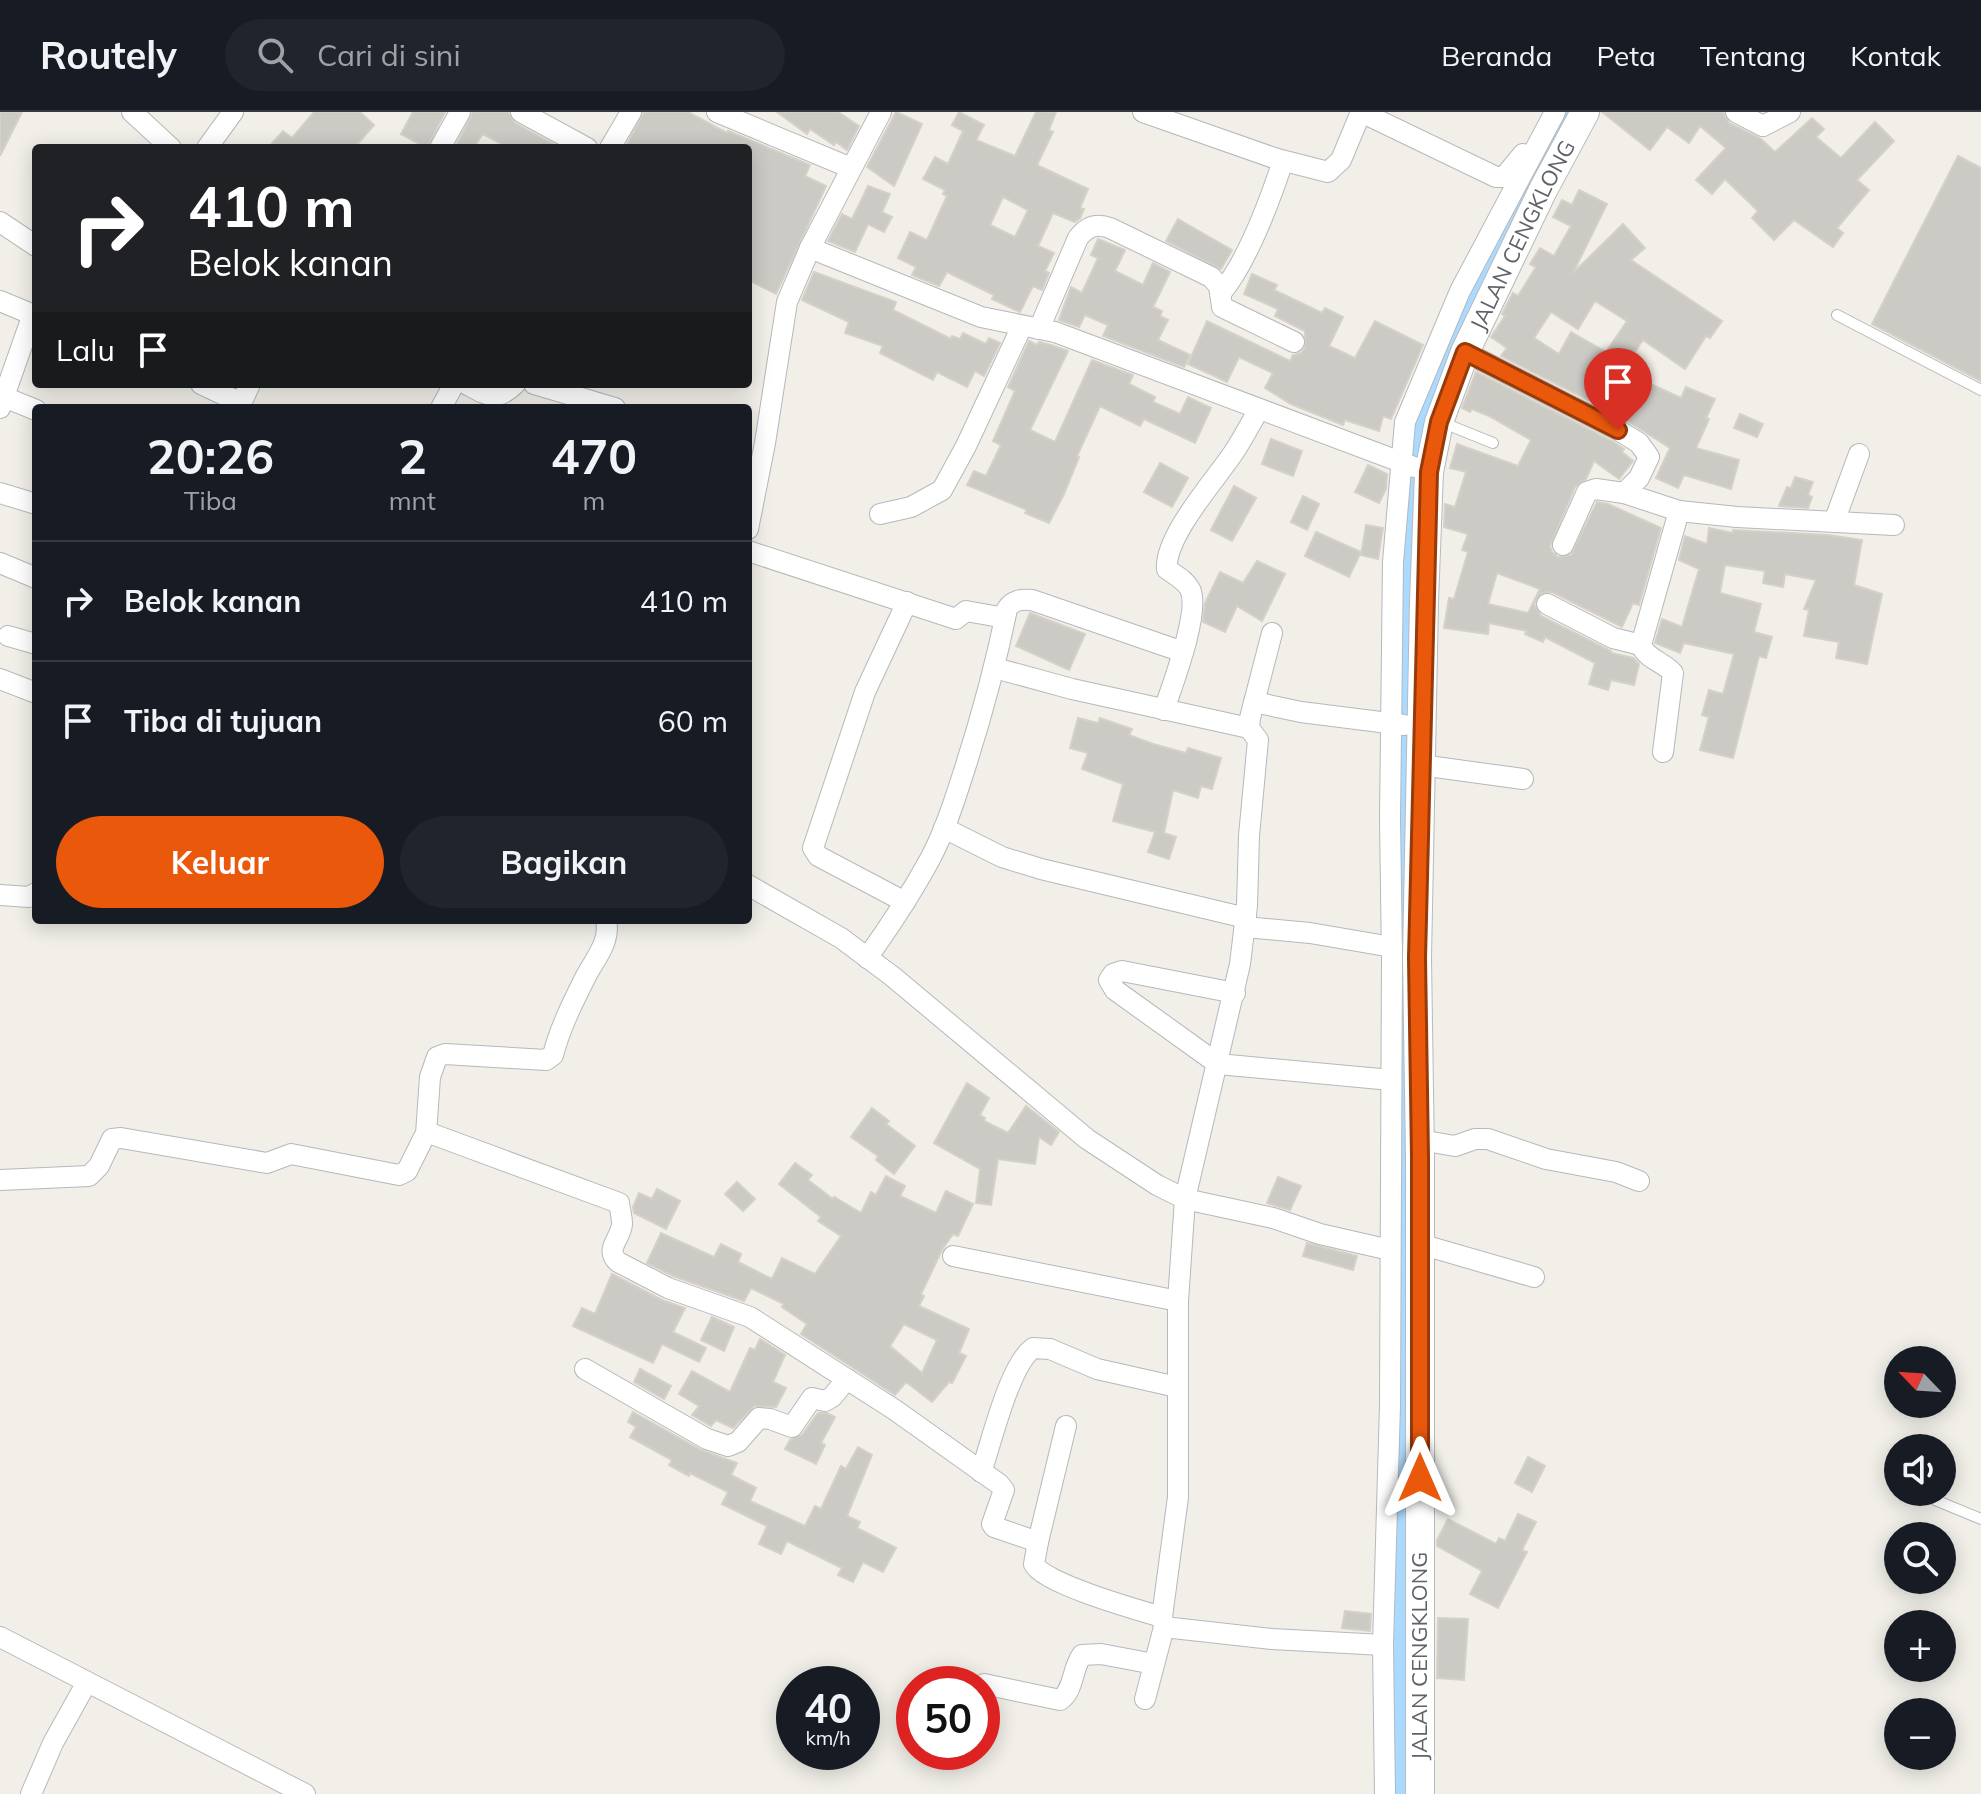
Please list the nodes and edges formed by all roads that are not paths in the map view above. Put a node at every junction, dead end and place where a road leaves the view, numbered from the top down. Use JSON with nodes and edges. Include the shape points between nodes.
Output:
{"nodes":[{"id":1,"x":132,"y":112,"type":"edge"},
{"id":2,"x":233,"y":112,"type":"edge"},
{"id":3,"x":460,"y":112,"type":"edge"},
{"id":4,"x":521,"y":112,"type":"edge"},
{"id":5,"x":631,"y":112,"type":"edge"},
{"id":6,"x":717,"y":112,"type":"edge"},
{"id":7,"x":881,"y":112,"type":"edge"},
{"id":8,"x":1143,"y":112,"type":"edge"},
{"id":9,"x":1361,"y":112,"type":"edge"},
{"id":10,"x":1555,"y":112,"type":"edge"},
{"id":11,"x":1585,"y":112,"type":"edge"},
{"id":12,"x":1736,"y":112,"type":"edge"},
{"id":13,"x":1790,"y":112,"type":"edge"},
{"id":14,"x":1541,"y":139,"type":"junction"},
{"id":15,"x":167,"y":144,"type":"edge"},
{"id":16,"x":210,"y":144,"type":"edge"},
{"id":17,"x":442,"y":144,"type":"edge"},
{"id":18,"x":580,"y":144,"type":"edge"},
{"id":19,"x":612,"y":144,"type":"edge"},
{"id":20,"x":1283,"y":161,"type":"junction"},
{"id":21,"x":851,"y":168,"type":"junction"},
{"id":22,"x":0,"y":222,"type":"edge"},
{"id":23,"x":32,"y":243,"type":"edge"},
{"id":24,"x":810,"y":248,"type":"junction"},
{"id":25,"x":1221,"y":293,"type":"junction"},
{"id":26,"x":0,"y":301,"type":"edge"},
{"id":27,"x":32,"y":314,"type":"edge"},
{"id":28,"x":1837,"y":315,"type":"dead end"},
{"id":29,"x":32,"y":320,"type":"edge"},
{"id":30,"x":1030,"y":327,"type":"junction"},
{"id":31,"x":1294,"y":342,"type":"dead end"},
{"id":32,"x":1465,"y":352,"type":"junction"},
{"id":33,"x":208,"y":388,"type":"edge"},
{"id":34,"x":476,"y":388,"type":"edge"},
{"id":35,"x":512,"y":388,"type":"edge"},
{"id":36,"x":548,"y":388,"type":"edge"},
{"id":37,"x":1981,"y":390,"type":"edge"},
{"id":38,"x":1,"y":403,"type":"edge"},
{"id":39,"x":236,"y":404,"type":"edge"},
{"id":40,"x":602,"y":404,"type":"edge"},
{"id":41,"x":32,"y":409,"type":"edge"},
{"id":42,"x":1259,"y":409,"type":"junction"},
{"id":43,"x":1439,"y":422,"type":"junction"},
{"id":44,"x":1493,"y":443,"type":"dead end"},
{"id":45,"x":755,"y":452,"type":"edge"},
{"id":46,"x":1859,"y":454,"type":"dead end"},
{"id":47,"x":1415,"y":468,"type":"junction"},
{"id":48,"x":752,"y":485,"type":"edge"},
{"id":49,"x":0,"y":493,"type":"edge"},
{"id":50,"x":1624,"y":493,"type":"junction"},
{"id":51,"x":32,"y":503,"type":"edge"},
{"id":52,"x":1679,"y":511,"type":"junction"},
{"id":53,"x":880,"y":514,"type":"dead end"},
{"id":54,"x":1834,"y":522,"type":"junction"},
{"id":55,"x":1894,"y":525,"type":"dead end"},
{"id":56,"x":1563,"y":545,"type":"dead end"},
{"id":57,"x":752,"y":552,"type":"edge"},
{"id":58,"x":0,"y":563,"type":"edge"},
{"id":59,"x":32,"y":576,"type":"edge"},
{"id":60,"x":907,"y":602,"type":"junction"},
{"id":61,"x":1547,"y":604,"type":"dead end"},
{"id":62,"x":1005,"y":618,"type":"junction"},
{"id":63,"x":1272,"y":633,"type":"dead end"},
{"id":64,"x":8,"y":636,"type":"dead end"},
{"id":65,"x":32,"y":643,"type":"edge"},
{"id":66,"x":1641,"y":645,"type":"junction"},
{"id":67,"x":1183,"y":652,"type":"junction"},
{"id":68,"x":995,"y":668,"type":"junction"},
{"id":69,"x":0,"y":679,"type":"edge"},
{"id":70,"x":32,"y":691,"type":"edge"},
{"id":71,"x":1254,"y":702,"type":"junction"},
{"id":72,"x":1164,"y":710,"type":"junction"},
{"id":73,"x":1405,"y":724,"type":"junction"},
{"id":74,"x":1249,"y":728,"type":"junction"},
{"id":75,"x":1663,"y":752,"type":"dead end"},
{"id":76,"x":1421,"y":765,"type":"junction"},
{"id":77,"x":1523,"y":779,"type":"dead end"},
{"id":78,"x":1404,"y":821,"type":"junction"},
{"id":79,"x":944,"y":828,"type":"junction"},
{"id":80,"x":752,"y":887,"type":"edge"},
{"id":81,"x":0,"y":895,"type":"edge"},
{"id":82,"x":32,"y":895,"type":"edge"},
{"id":83,"x":905,"y":902,"type":"junction"},
{"id":84,"x":1245,"y":922,"type":"junction"},
{"id":85,"x":607,"y":924,"type":"edge"},
{"id":86,"x":1402,"y":956,"type":"junction"},
{"id":87,"x":867,"y":958,"type":"junction"},
{"id":88,"x":1235,"y":993,"type":"junction"},
{"id":89,"x":1218,"y":1064,"type":"junction"},
{"id":90,"x":1391,"y":1080,"type":"junction"},
{"id":91,"x":426,"y":1134,"type":"junction"},
{"id":92,"x":1407,"y":1153,"type":"junction"},
{"id":93,"x":0,"y":1180,"type":"edge"},
{"id":94,"x":1639,"y":1181,"type":"dead end"},
{"id":95,"x":1185,"y":1199,"type":"junction"},
{"id":96,"x":1420,"y":1244,"type":"junction"},
{"id":97,"x":1390,"y":1250,"type":"junction"},
{"id":98,"x":953,"y":1256,"type":"dead end"},
{"id":99,"x":1534,"y":1277,"type":"dead end"},
{"id":100,"x":1178,"y":1301,"type":"junction"},
{"id":101,"x":585,"y":1369,"type":"dead end"},
{"id":102,"x":847,"y":1379,"type":"junction"},
{"id":103,"x":1177,"y":1387,"type":"junction"},
{"id":104,"x":1066,"y":1426,"type":"dead end"},
{"id":105,"x":981,"y":1472,"type":"junction"},
{"id":106,"x":1950,"y":1506,"type":"edge"},
{"id":107,"x":1981,"y":1519,"type":"edge"},
{"id":108,"x":1388,"y":1536,"type":"junction"},
{"id":109,"x":1415,"y":1536,"type":"junction"},
{"id":110,"x":1038,"y":1542,"type":"junction"},
{"id":111,"x":1163,"y":1622,"type":"junction"},
{"id":112,"x":0,"y":1637,"type":"edge"},
{"id":113,"x":1383,"y":1645,"type":"junction"},
{"id":114,"x":1154,"y":1664,"type":"junction"},
{"id":115,"x":87,"y":1682,"type":"junction"},
{"id":116,"x":1000,"y":1687,"type":"edge"},
{"id":117,"x":1145,"y":1699,"type":"dead end"},
{"id":118,"x":31,"y":1794,"type":"edge"},
{"id":119,"x":305,"y":1794,"type":"edge"},
{"id":120,"x":1385,"y":1794,"type":"edge"},
{"id":121,"x":1420,"y":1794,"type":"edge"}],
"edges":[{"from":1,"to":15,"type":"street"},
{"from":2,"to":16,"type":"street"},
{"from":3,"to":17,"type":"street"},
{"from":4,"to":18,"type":"street"},
{"from":5,"to":19,"type":"street"},
{"from":6,"to":21,"type":"street"},
{"from":7,"to":21,"type":"street"},
{"from":8,"to":20,"type":"street"},
{"from":9,"to":14,"type":"street","via":[[1499,177],[1516,166],[1529,142]]},
{"from":9,"to":20,"type":"street","via":[[1333,169],[1322,172]]},
{"from":10,"to":14,"type":"street"},
{"from":11,"to":32,"type":"main road","name":"JALAN CENGKLONG"},
{"from":12,"to":13,"type":"street","via":[[1763,126]]},
{"from":14,"to":47,"type":"street","via":[[1460,291],[1405,422]]},
{"from":20,"to":25,"type":"street","via":[[1254,233]]},
{"from":21,"to":24,"type":"street"},
{"from":22,"to":23,"type":"street"},
{"from":24,"to":30,"type":"street","via":[[981,317]]},
{"from":24,"to":45,"type":"street","via":[[787,302]]},
{"from":25,"to":30,"type":"street","via":[[1211,277],[1110,228],[1092,226],[1078,238]]},
{"from":25,"to":31,"type":"street","via":[[1221,306]]},
{"from":26,"to":27,"type":"street"},
{"from":28,"to":37,"type":"lane"},
{"from":29,"to":38,"type":"street"},
{"from":30,"to":42,"type":"street"},
{"from":30,"to":53,"type":"street","via":[[942,490],[911,507]]},
{"from":32,"to":43,"type":"main road","name":"JALAN CENGKLONG"},
{"from":32,"to":50,"type":"street","via":[[1639,443],[1649,457]]},
{"from":33,"to":39,"type":"street"},
{"from":34,"to":35,"type":"street","via":[[496,396]]},
{"from":36,"to":40,"type":"street"},
{"from":38,"to":41,"type":"street"},
{"from":42,"to":47,"type":"street"},
{"from":42,"to":67,"type":"street","via":[[1183,524],[1168,556],[1167,569],[1192,594]]},
{"from":43,"to":44,"type":"lane"},
{"from":43,"to":47,"type":"main road","name":"JALAN CENGKLONG"},
{"from":45,"to":48,"type":"street"},
{"from":46,"to":54,"type":"street"},
{"from":47,"to":73,"type":"main road","name":"JALAN CENGKLONG"},
{"from":49,"to":51,"type":"street"},
{"from":50,"to":52,"type":"street"},
{"from":50,"to":56,"type":"street","via":[[1587,492]]},
{"from":52,"to":54,"type":"street"},
{"from":52,"to":66,"type":"street"},
{"from":54,"to":55,"type":"street"},
{"from":57,"to":60,"type":"street"},
{"from":58,"to":59,"type":"street"},
{"from":60,"to":62,"type":"street","via":[[956,619],[966,611]]},
{"from":60,"to":83,"type":"street","via":[[865,692],[813,848],[818,856]]},
{"from":61,"to":66,"type":"street","via":[[1613,638]]},
{"from":62,"to":67,"type":"street","via":[[1013,602],[1032,600]]},
{"from":62,"to":68,"type":"street"},
{"from":63,"to":71,"type":"street"},
{"from":64,"to":65,"type":"street"},
{"from":66,"to":75,"type":"street","via":[[1645,654],[1673,673]]},
{"from":67,"to":72,"type":"street"},
{"from":68,"to":72,"type":"street"},
{"from":68,"to":79,"type":"street"},
{"from":69,"to":70,"type":"street"},
{"from":71,"to":73,"type":"street"},
{"from":71,"to":74,"type":"street"},
{"from":72,"to":74,"type":"street"},
{"from":73,"to":76,"type":"main road","name":"JALAN CENGKLONG"},
{"from":73,"to":78,"type":"street"},
{"from":74,"to":84,"type":"street","via":[[1258,740]]},
{"from":76,"to":77,"type":"street"},
{"from":76,"to":78,"type":"main road","name":"JALAN CENGKLONG"},
{"from":78,"to":86,"type":"main road","name":"JALAN CENGKLONG"},
{"from":79,"to":83,"type":"street"},
{"from":79,"to":84,"type":"street","via":[[1002,857]]},
{"from":80,"to":87,"type":"street"},
{"from":81,"to":82,"type":"street"},
{"from":83,"to":87,"type":"street"},
{"from":84,"to":86,"type":"street"},
{"from":84,"to":88,"type":"street"},
{"from":85,"to":91,"type":"street","via":[[601,951],[553,1055],[546,1060],[437,1057],[430,1077]]},
{"from":86,"to":90,"type":"street"},
{"from":86,"to":92,"type":"main road","name":"JALAN CENGKLONG"},
{"from":87,"to":95,"type":"street","via":[[1087,1139]]},
{"from":88,"to":89,"type":"street"},
{"from":88,"to":89,"type":"street","via":[[1122,971],[1109,980],[1115,990]]},
{"from":89,"to":90,"type":"street"},
{"from":89,"to":95,"type":"street"},
{"from":90,"to":92,"type":"street"},
{"from":91,"to":93,"type":"street","via":[[407,1171],[399,1175],[291,1154],[267,1163],[121,1138],[112,1139],[89,1176]]},
{"from":91,"to":102,"type":"street","via":[[619,1203],[622,1228],[611,1251],[618,1262],[668,1288],[750,1317]]},
{"from":92,"to":94,"type":"street","via":[[1488,1139]]},
{"from":92,"to":96,"type":"main road","name":"JALAN CENGKLONG"},
{"from":92,"to":97,"type":"street"},
{"from":95,"to":97,"type":"street"},
{"from":95,"to":100,"type":"street"},
{"from":96,"to":99,"type":"street"},
{"from":96,"to":109,"type":"main road","name":"JALAN CENGKLONG"},
{"from":97,"to":108,"type":"street"},
{"from":98,"to":100,"type":"street"},
{"from":100,"to":103,"type":"street"},
{"from":101,"to":102,"type":"street","via":[[728,1446],[759,1418],[792,1427],[812,1398],[830,1399]]},
{"from":102,"to":105,"type":"street"},
{"from":103,"to":105,"type":"street","via":[[1033,1348],[1011,1382]]},
{"from":103,"to":111,"type":"street","via":[[1178,1497]]},
{"from":104,"to":110,"type":"street"},
{"from":105,"to":110,"type":"street","via":[[1004,1490],[994,1527]]},
{"from":106,"to":107,"type":"lane"},
{"from":108,"to":109,"type":"street"},
{"from":108,"to":113,"type":"street"},
{"from":109,"to":121,"type":"main road","name":"JALAN CENGKLONG"},
{"from":110,"to":111,"type":"street","via":[[1034,1564],[1039,1573]]},
{"from":111,"to":113,"type":"street","via":[[1272,1639]]},
{"from":111,"to":114,"type":"street"},
{"from":112,"to":115,"type":"street"},
{"from":113,"to":120,"type":"street"},
{"from":114,"to":116,"type":"street","via":[[1082,1655],[1060,1700]]},
{"from":114,"to":117,"type":"street"},
{"from":115,"to":118,"type":"street"},
{"from":115,"to":119,"type":"street"}]}
